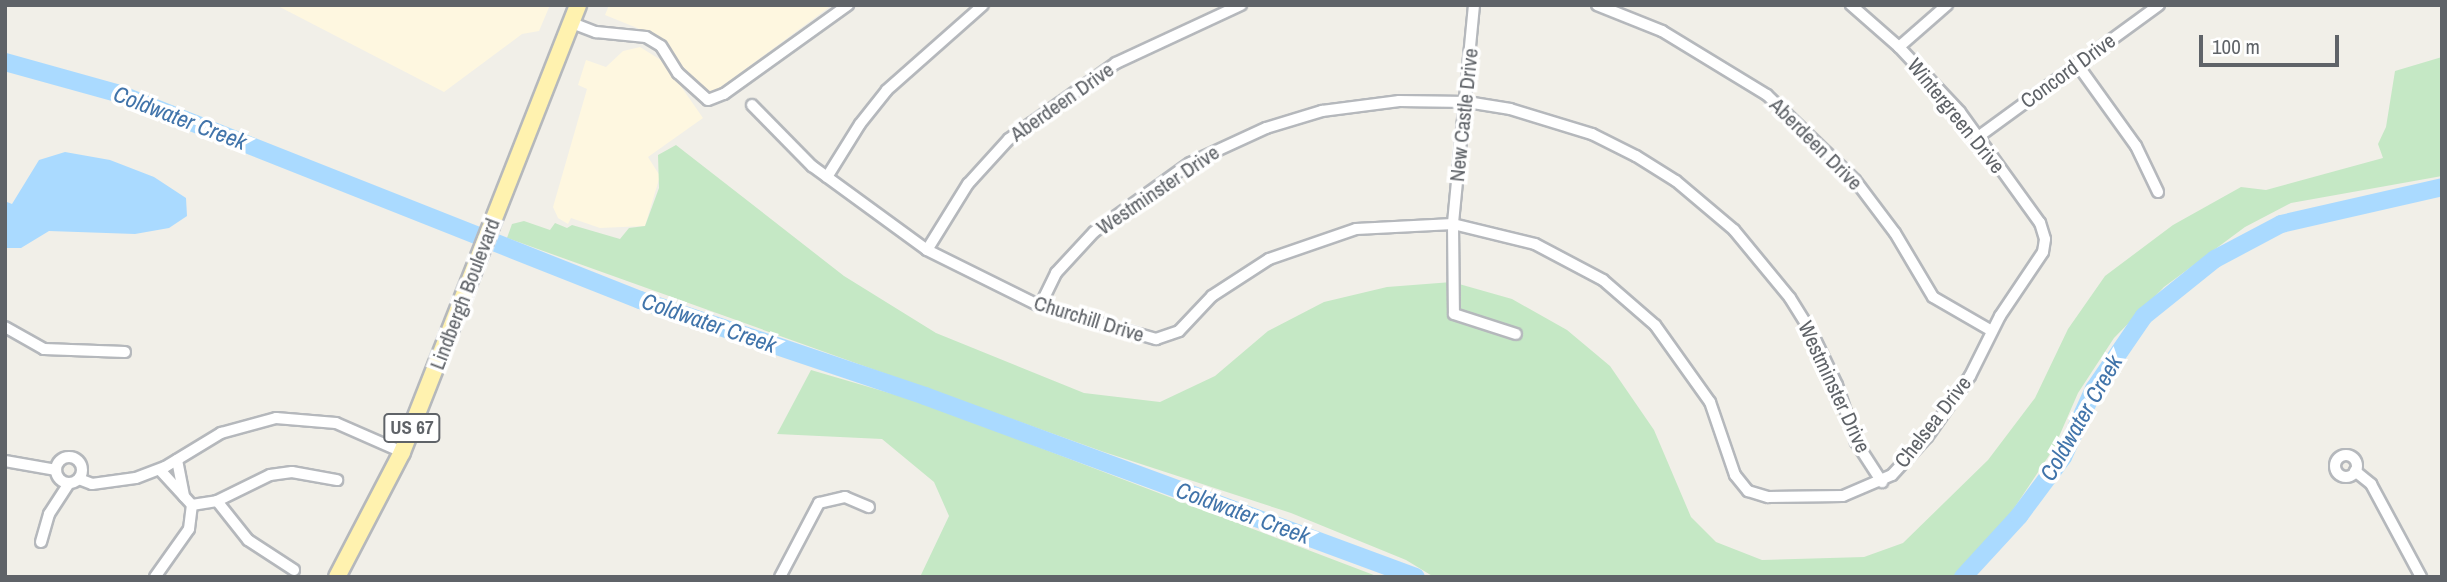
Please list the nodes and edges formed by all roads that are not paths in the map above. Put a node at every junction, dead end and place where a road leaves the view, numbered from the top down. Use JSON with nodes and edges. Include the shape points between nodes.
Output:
{"nodes":[{"id":1,"x":579,"y":5,"type":"edge"},
{"id":2,"x":848,"y":5,"type":"edge"},
{"id":3,"x":983,"y":5,"type":"edge"},
{"id":4,"x":1241,"y":5,"type":"edge"},
{"id":5,"x":1474,"y":5,"type":"edge"},
{"id":6,"x":1597,"y":5,"type":"edge"},
{"id":7,"x":1851,"y":5,"type":"edge"},
{"id":8,"x":1947,"y":5,"type":"edge"},
{"id":9,"x":2159,"y":5,"type":"edge"},
{"id":10,"x":572,"y":23,"type":"junction"},
{"id":11,"x":1899,"y":47,"type":"junction"},
{"id":12,"x":2077,"y":64,"type":"junction"},
{"id":13,"x":1467,"y":102,"type":"junction"},
{"id":14,"x":752,"y":105,"type":"dead end"},
{"id":15,"x":1978,"y":137,"type":"junction"},
{"id":16,"x":827,"y":177,"type":"junction"},
{"id":17,"x":2158,"y":192,"type":"dead end"},
{"id":18,"x":1453,"y":224,"type":"junction"},
{"id":19,"x":2045,"y":239,"type":"joint"},
{"id":20,"x":927,"y":250,"type":"junction"},
{"id":21,"x":1040,"y":306,"type":"junction"},
{"id":22,"x":5,"y":327,"type":"edge"},
{"id":23,"x":1992,"y":331,"type":"junction"},
{"id":24,"x":1516,"y":334,"type":"dead end"},
{"id":25,"x":125,"y":352,"type":"dead end"},
{"id":26,"x":402,"y":452,"type":"junction"},
{"id":27,"x":177,"y":460,"type":"junction"},
{"id":28,"x":5,"y":461,"type":"edge"},
{"id":29,"x":56,"y":470,"type":"junction"},
{"id":30,"x":160,"y":470,"type":"junction"},
{"id":31,"x":2355,"y":471,"type":"dead end"},
{"id":32,"x":337,"y":480,"type":"dead end"},
{"id":33,"x":74,"y":481,"type":"junction"},
{"id":34,"x":1882,"y":482,"type":"junction"},
{"id":35,"x":1748,"y":491,"type":"joint"},
{"id":36,"x":184,"y":496,"type":"junction"},
{"id":37,"x":217,"y":501,"type":"junction"},
{"id":38,"x":192,"y":505,"type":"junction"},
{"id":39,"x":869,"y":508,"type":"dead end"},
{"id":40,"x":41,"y":542,"type":"dead end"},
{"id":41,"x":294,"y":570,"type":"dead end"},
{"id":42,"x":159,"y":576,"type":"edge"},
{"id":43,"x":337,"y":577,"type":"edge"},
{"id":44,"x":780,"y":577,"type":"edge"},
{"id":45,"x":2421,"y":577,"type":"edge"}],
"edges":[{"from":1,"to":10,"type":"main road","name":"Lindbergh Boulevard","number":"US 67"},
{"from":2,"to":10,"type":"street","via":[[716,100],[708,100],[678,73],[661,47],[646,37],[596,32]]},
{"from":3,"to":16,"type":"street","via":[[887,90]]},
{"from":4,"to":20,"type":"street","name":"Aberdeen Drive","via":[[1116,63],[1009,139],[968,184]]},
{"from":5,"to":13,"type":"street","name":"New Castle Drive"},
{"from":6,"to":23,"type":"street","name":"Aberdeen Drive","via":[[1662,30],[1767,95],[1855,180],[1895,233],[1933,297]]},
{"from":7,"to":11,"type":"street","name":"Wintergreen Drive"},
{"from":8,"to":11,"type":"street"},
{"from":9,"to":12,"type":"street","name":"Concord Drive"},
{"from":10,"to":26,"type":"main road","name":"Lindbergh Boulevard","number":"US 67"},
{"from":11,"to":15,"type":"street","name":"Wintergreen Drive"},
{"from":12,"to":15,"type":"street","name":"Concord Drive"},
{"from":12,"to":17,"type":"street","via":[[2136,146]]},
{"from":13,"to":18,"type":"street","name":"New Castle Drive"},
{"from":13,"to":21,"type":"street","name":"Westminster Drive","via":[[1399,101],[1322,111],[1214,150],[1094,232],[1056,273]]},
{"from":13,"to":34,"type":"street","name":"Westminster Drive","via":[[1592,134],[1658,169],[1713,210],[1751,247],[1790,298],[1833,376],[1856,442]]},
{"from":14,"to":16,"type":"street","name":"Churchill Drive"},
{"from":15,"to":19,"type":"street","name":"Wintergreen Drive","via":[[2040,223]]},
{"from":16,"to":20,"type":"street","name":"Churchill Drive"},
{"from":18,"to":21,"type":"street","name":"Churchill Drive","via":[[1368,228],[1312,241],[1250,270],[1166,337],[1117,331]]},
{"from":18,"to":24,"type":"street","name":"New Castle Drive","via":[[1454,314]]},
{"from":18,"to":35,"type":"street","name":"Churchill Drive","via":[[1535,244],[1586,269],[1639,308],[1699,383],[1735,475]]},
{"from":19,"to":23,"type":"street","name":"Chelsea Drive","via":[[2043,252]]},
{"from":20,"to":21,"type":"street","name":"Churchill Drive"},
{"from":22,"to":25,"type":"street","via":[[44,349]]},
{"from":23,"to":34,"type":"street","name":"Chelsea Drive","via":[[1955,399],[1916,450]]},
{"from":26,"to":27,"type":"street","via":[[335,423],[293,417],[246,423]]},
{"from":26,"to":43,"type":"main road","name":"Lindbergh Boulevard","number":"US 67"},
{"from":27,"to":30,"type":"street"},
{"from":27,"to":36,"type":"street"},
{"from":28,"to":29,"type":"street"},
{"from":29,"to":33,"type":"street","via":[[60,479]]},
{"from":29,"to":33,"type":"street","via":[[60,460],[75,457],[83,470]]},
{"from":30,"to":33,"type":"street","via":[[122,482]]},
{"from":30,"to":36,"type":"street","via":[[176,493]]},
{"from":31,"to":45,"type":"street","via":[[2371,485]]},
{"from":32,"to":37,"type":"street","via":[[292,472],[270,475]]},
{"from":33,"to":40,"type":"street","via":[[49,514]]},
{"from":34,"to":35,"type":"street","name":"Chelsea Drive","via":[[1843,496],[1768,497]]},
{"from":36,"to":38,"type":"street"},
{"from":37,"to":38,"type":"street"},
{"from":37,"to":41,"type":"street","via":[[248,540]]},
{"from":38,"to":42,"type":"street","via":[[189,529]]},
{"from":39,"to":44,"type":"street","via":[[845,497],[819,503]]}]}
